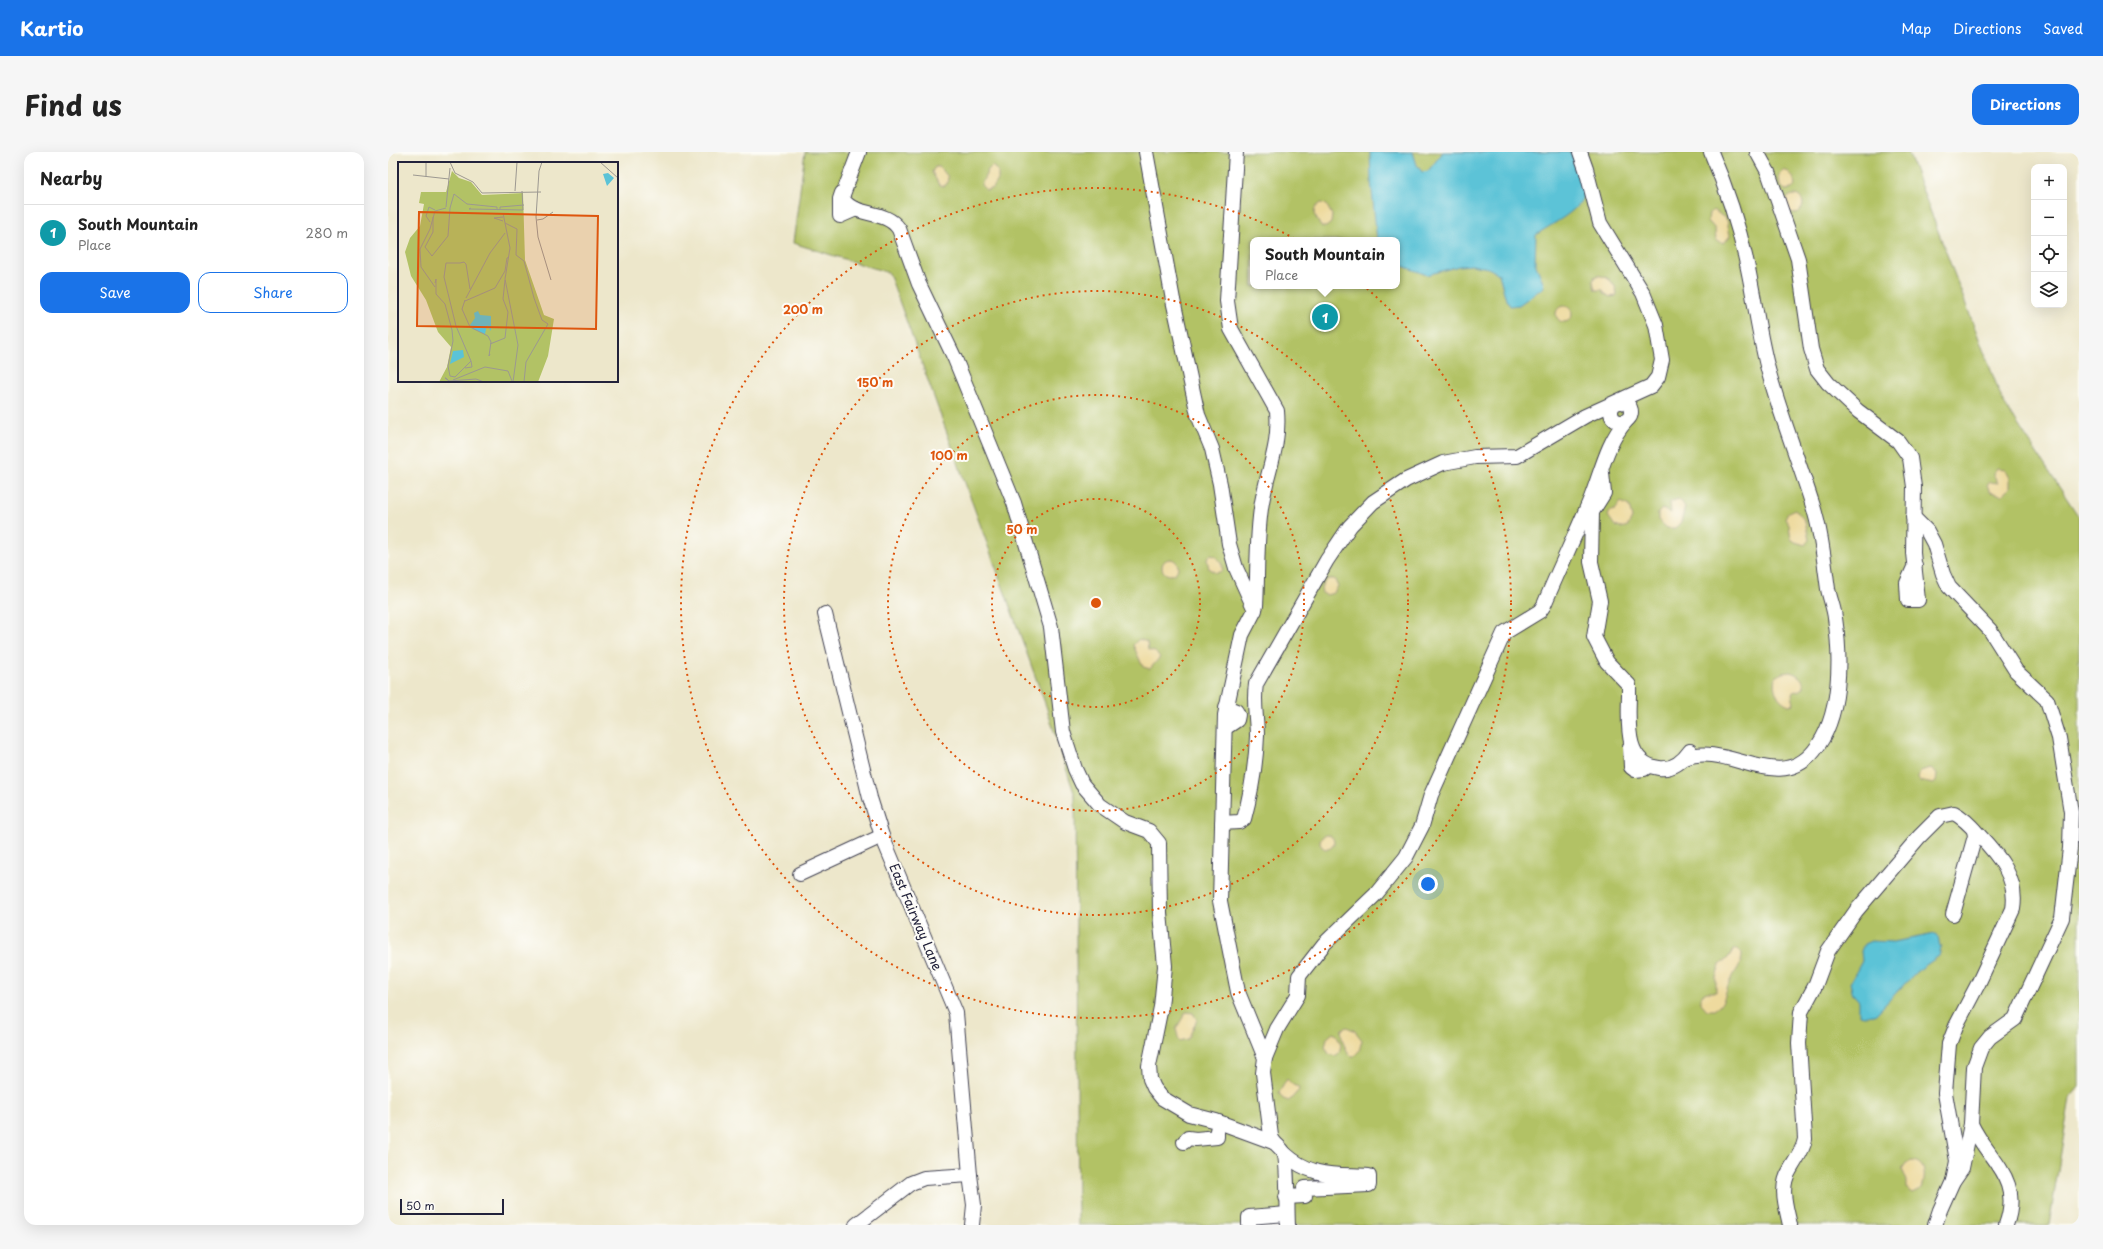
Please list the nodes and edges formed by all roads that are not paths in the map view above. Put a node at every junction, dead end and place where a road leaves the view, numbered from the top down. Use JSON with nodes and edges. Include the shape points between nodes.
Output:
{"nodes":[{"id":1,"x":859,"y":152,"type":"edge"},
{"id":2,"x":1146,"y":152,"type":"edge"},
{"id":3,"x":1236,"y":152,"type":"edge"},
{"id":4,"x":1580,"y":152,"type":"edge"},
{"id":5,"x":1711,"y":152,"type":"edge"},
{"id":6,"x":1757,"y":152,"type":"edge"},
{"id":7,"x":1635,"y":394,"type":"junction"},
{"id":8,"x":1619,"y":416,"type":"junction"},
{"id":9,"x":1601,"y":477,"type":"junction"},
{"id":10,"x":1913,"y":517,"type":"junction"},
{"id":11,"x":1934,"y":544,"type":"junction"},
{"id":12,"x":1257,"y":578,"type":"junction"},
{"id":13,"x":1242,"y":580,"type":"junction"},
{"id":14,"x":1256,"y":610,"type":"junction"},
{"id":15,"x":825,"y":614,"type":"dead end"},
{"id":16,"x":1222,"y":823,"type":"junction"},
{"id":17,"x":882,"y":836,"type":"junction"},
{"id":18,"x":1978,"y":843,"type":"junction"},
{"id":19,"x":800,"y":874,"type":"dead end"},
{"id":20,"x":1953,"y":914,"type":"dead end"},
{"id":21,"x":1265,"y":1058,"type":"junction"},
{"id":22,"x":1971,"y":1124,"type":"junction"},
{"id":23,"x":1218,"y":1125,"type":"junction"},
{"id":24,"x":1184,"y":1142,"type":"dead end"},
{"id":25,"x":1273,"y":1142,"type":"junction"},
{"id":26,"x":1284,"y":1153,"type":"junction"},
{"id":27,"x":970,"y":1175,"type":"junction"},
{"id":28,"x":1953,"y":1181,"type":"junction"},
{"id":29,"x":1286,"y":1198,"type":"junction"},
{"id":30,"x":1263,"y":1220,"type":"edge"},
{"id":31,"x":1287,"y":1220,"type":"edge"},
{"id":32,"x":856,"y":1225,"type":"edge"},
{"id":33,"x":972,"y":1225,"type":"edge"},
{"id":34,"x":1249,"y":1225,"type":"edge"},
{"id":35,"x":1790,"y":1225,"type":"edge"},
{"id":36,"x":1935,"y":1225,"type":"edge"},
{"id":37,"x":2006,"y":1225,"type":"edge"}],
"edges":[{"from":1,"to":23,"type":"street","via":[[843,192],[844,203],[894,221],[900,229],[919,284],[955,360],[1006,481],[1051,627],[1063,732],[1075,769],[1082,784],[1100,805],[1125,822],[1149,831],[1159,843],[1160,913],[1165,966],[1149,1066],[1150,1079],[1162,1098],[1189,1114]]},
{"from":2,"to":13,"type":"street","via":[[1173,300],[1198,415],[1212,449],[1229,544]]},
{"from":3,"to":12,"type":"street","via":[[1228,319],[1230,329],[1276,411],[1278,426],[1277,446],[1262,503]]},
{"from":4,"to":7,"type":"street","via":[[1600,223],[1643,293],[1656,325],[1661,351],[1661,369],[1651,386]]},
{"from":5,"to":9,"type":"street","via":[[1742,244],[1769,372],[1813,504],[1835,616],[1838,666],[1837,690],[1832,712],[1825,732],[1814,751],[1797,764],[1777,768],[1758,767],[1698,752],[1694,746],[1677,764],[1663,769],[1648,766],[1635,756],[1630,744],[1629,685],[1607,662],[1594,637],[1600,601],[1591,562],[1592,512],[1604,493]]},
{"from":6,"to":10,"type":"street","via":[[1768,172],[1798,259],[1811,349],[1817,369],[1858,412],[1898,441],[1910,458],[1914,486]]},
{"from":7,"to":8,"type":"street"},
{"from":7,"to":8,"type":"street"},
{"from":8,"to":9,"type":"street"},
{"from":8,"to":16,"type":"street","via":[[1585,416],[1517,456],[1443,463],[1412,477],[1373,502],[1350,526],[1304,598],[1256,684],[1254,697],[1257,737],[1248,806],[1244,819],[1239,822]]},
{"from":9,"to":21,"type":"street","via":[[1544,605],[1540,611],[1504,633],[1431,795],[1422,826],[1406,857],[1376,894],[1324,944],[1299,976],[1298,995],[1277,1029]]},
{"from":10,"to":11,"type":"street","via":[[1927,531]]},
{"from":10,"to":11,"type":"street","via":[[1914,559],[1919,541],[1928,540]]},
{"from":11,"to":22,"type":"street","via":[[1949,587],[1990,630],[2016,671],[2047,700],[2059,738],[2071,812],[2070,848],[2062,918],[2015,1019],[1990,1037],[1982,1048],[1974,1067]]},
{"from":12,"to":13,"type":"street"},
{"from":12,"to":14,"type":"street"},
{"from":13,"to":14,"type":"street"},
{"from":14,"to":16,"type":"street","via":[[1242,635],[1226,707]]},
{"from":15,"to":17,"type":"street","name":"East Fairway Lane","via":[[870,798]]},
{"from":16,"to":21,"type":"street","via":[[1220,901],[1238,992]]},
{"from":17,"to":19,"type":"street"},
{"from":17,"to":27,"type":"street","name":"East Fairway Lane","via":[[956,1013]]},
{"from":18,"to":20,"type":"street"},
{"from":18,"to":28,"type":"street","via":[[2003,862],[2015,898],[2013,909],[1949,1044],[1945,1093],[1957,1161]]},
{"from":18,"to":35,"type":"street","via":[[1974,830],[1960,816],[1954,813],[1940,816],[1890,870],[1840,932],[1828,951],[1816,986],[1802,1012],[1799,1050],[1805,1139],[1804,1147],[1786,1176],[1784,1185]]},
{"from":21,"to":25,"type":"street","via":[[1263,1073]]},
{"from":22,"to":28,"type":"street","via":[[1962,1168]]},
{"from":22,"to":37,"type":"street","via":[[1979,1141],[2009,1183],[2010,1206]]},
{"from":23,"to":24,"type":"street","via":[[1218,1137],[1188,1138]]},
{"from":23,"to":25,"type":"street"},
{"from":25,"to":26,"type":"street"},
{"from":26,"to":29,"type":"street"},
{"from":26,"to":29,"type":"street","via":[[1296,1165],[1319,1174],[1369,1176],[1369,1185],[1304,1188],[1305,1196]]},
{"from":27,"to":32,"type":"street","via":[[924,1178],[910,1183]]},
{"from":27,"to":33,"type":"street","name":"East Fairway Lane","via":[[974,1204]]},
{"from":28,"to":36,"type":"street"},
{"from":29,"to":31,"type":"street"},
{"from":30,"to":31,"type":"street"},
{"from":30,"to":34,"type":"street","via":[[1249,1217]]}]}
